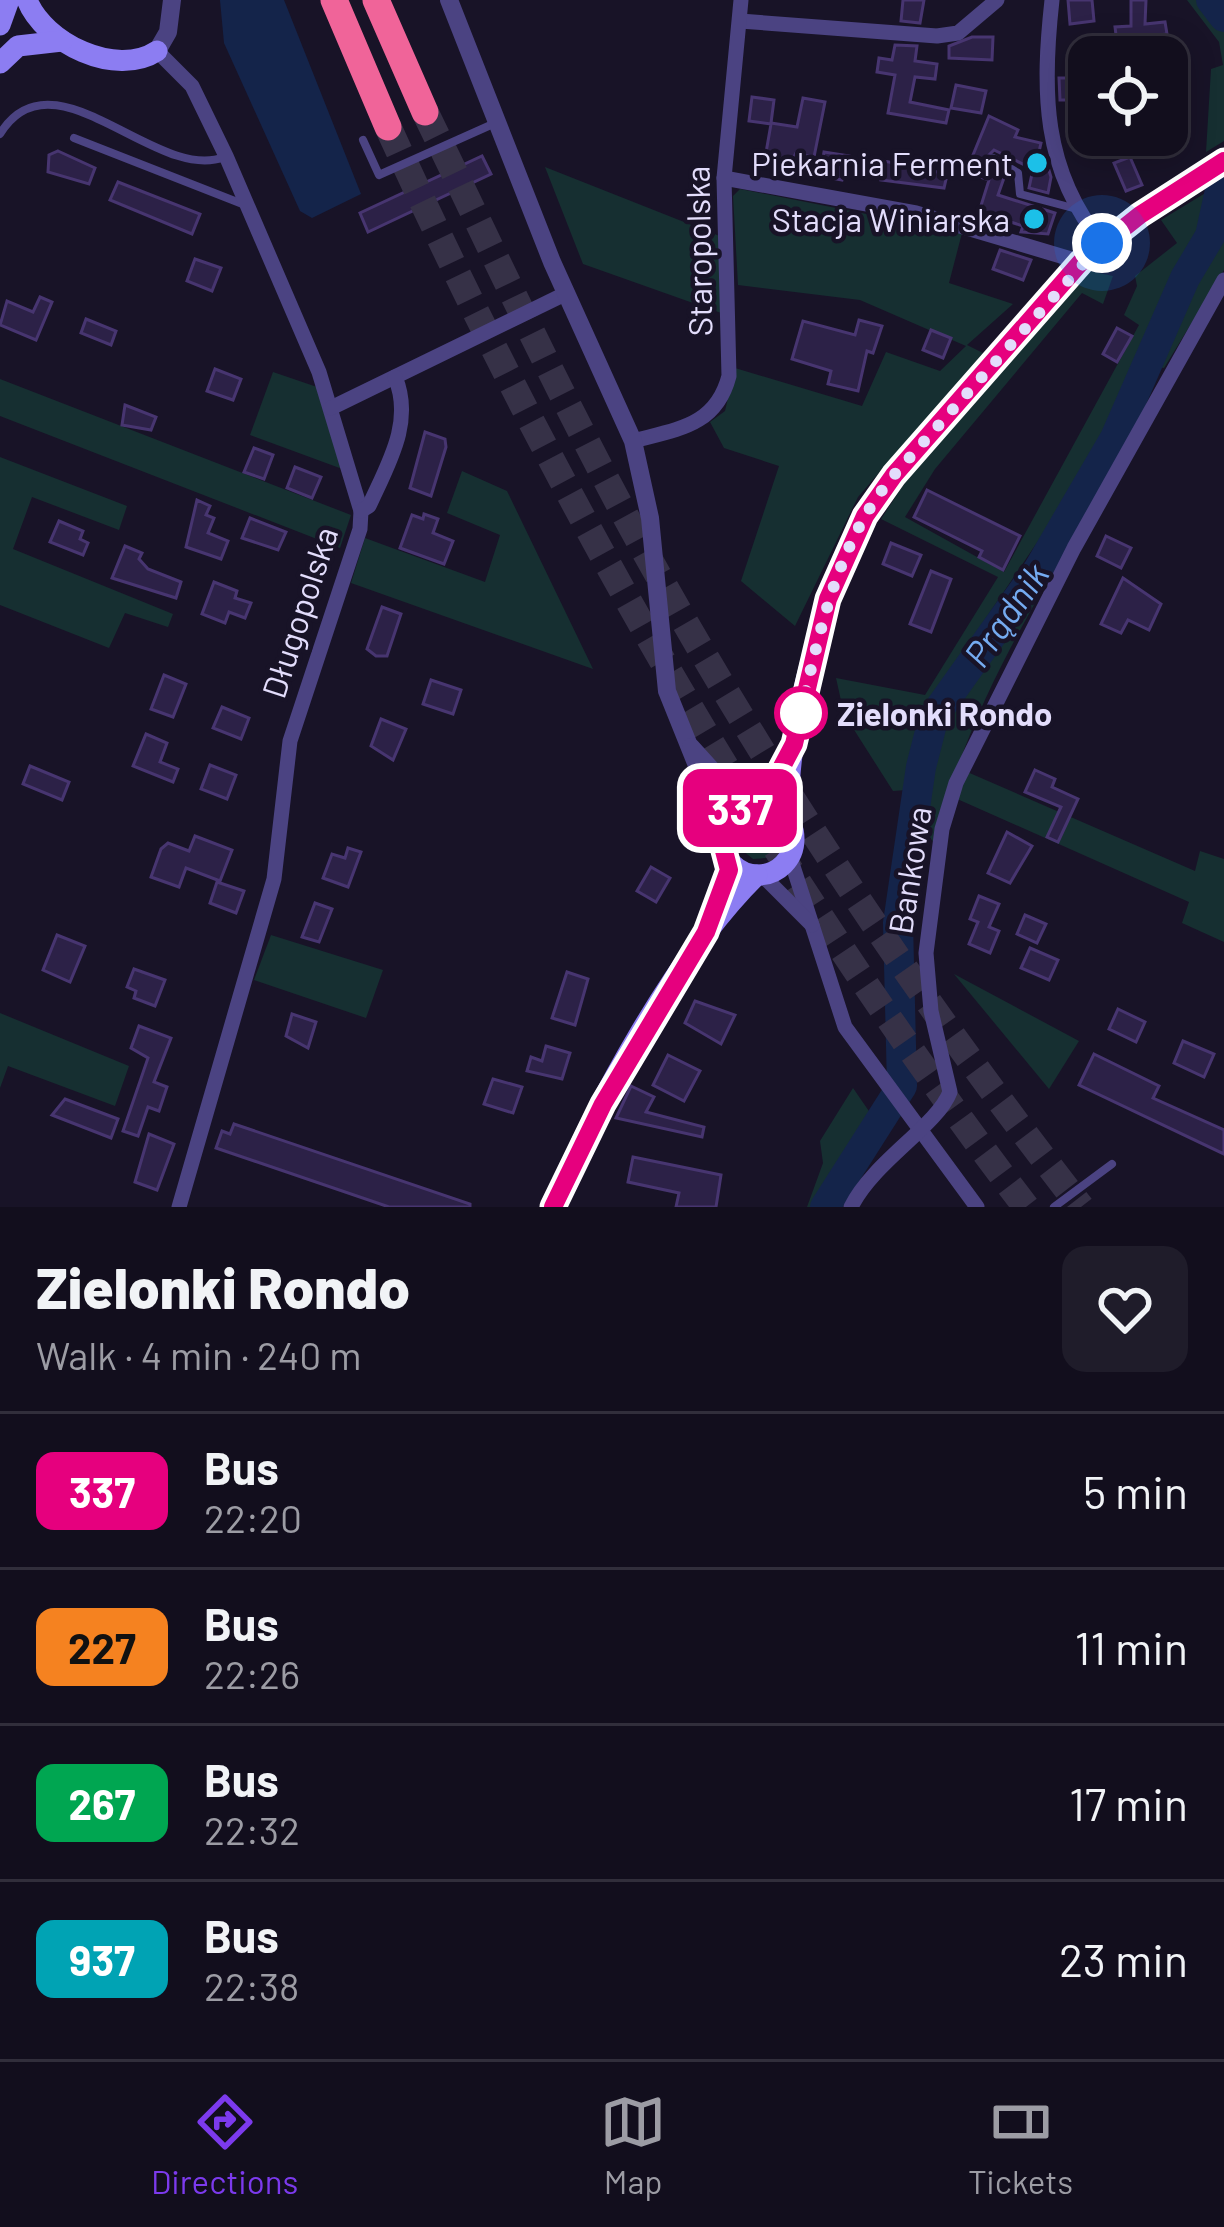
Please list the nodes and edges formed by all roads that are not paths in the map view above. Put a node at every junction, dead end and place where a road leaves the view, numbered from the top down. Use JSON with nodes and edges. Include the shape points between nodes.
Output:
{"nodes":[{"id":1,"x":9,"y":0,"type":"edge"},
{"id":2,"x":27,"y":0,"type":"edge"},
{"id":3,"x":172,"y":0,"type":"edge"},
{"id":4,"x":334,"y":0,"type":"edge"},
{"id":5,"x":376,"y":0,"type":"edge"},
{"id":6,"x":449,"y":0,"type":"edge"},
{"id":7,"x":741,"y":0,"type":"edge"},
{"id":8,"x":997,"y":0,"type":"edge"},
{"id":9,"x":1052,"y":0,"type":"edge"},
{"id":10,"x":740,"y":20,"type":"junction"},
{"id":11,"x":0,"y":26,"type":"edge"},
{"id":12,"x":62,"y":41,"type":"junction"},
{"id":13,"x":158,"y":51,"type":"junction"},
{"id":14,"x":0,"y":63,"type":"edge"},
{"id":15,"x":424,"y":112,"type":"tunnel mouth"},
{"id":16,"x":495,"y":123,"type":"junction"},
{"id":17,"x":0,"y":134,"type":"edge"},
{"id":18,"x":376,"y":134,"type":"joint"},
{"id":19,"x":74,"y":139,"type":"dead end"},
{"id":20,"x":226,"y":156,"type":"junction"},
{"id":21,"x":993,"y":158,"type":"dead end"},
{"id":22,"x":1224,"y":160,"type":"edge"},
{"id":23,"x":724,"y":178,"type":"junction"},
{"id":24,"x":247,"y":206,"type":"junction"},
{"id":25,"x":1073,"y":208,"type":"junction"},
{"id":26,"x":1102,"y":243,"type":"junction"},
{"id":27,"x":1081,"y":262,"type":"junction"},
{"id":28,"x":1224,"y":280,"type":"edge"},
{"id":29,"x":567,"y":293,"type":"junction"},
{"id":30,"x":395,"y":377,"type":"junction"},
{"id":31,"x":332,"y":408,"type":"junction"},
{"id":32,"x":633,"y":441,"type":"junction"},
{"id":33,"x":361,"y":511,"type":"junction"},
{"id":34,"x":683,"y":739,"type":"junction"},
{"id":35,"x":794,"y":744,"type":"junction"},
{"id":36,"x":754,"y":803,"type":"junction"},
{"id":37,"x":790,"y":821,"type":"junction"},
{"id":38,"x":723,"y":830,"type":"junction"},
{"id":39,"x":790,"y":857,"type":"junction"},
{"id":40,"x":728,"y":858,"type":"junction"},
{"id":41,"x":760,"y":875,"type":"junction"},
{"id":42,"x":814,"y":928,"type":"junction"},
{"id":43,"x":706,"y":932,"type":"junction"},
{"id":44,"x":917,"y":1129,"type":"junction"},
{"id":45,"x":1112,"y":1164,"type":"dead end"},
{"id":46,"x":179,"y":1207,"type":"edge"},
{"id":47,"x":553,"y":1207,"type":"edge"},
{"id":48,"x":851,"y":1207,"type":"edge"},
{"id":49,"x":976,"y":1207,"type":"edge"},
{"id":50,"x":1054,"y":1207,"type":"edge"}],
"edges":[{"from":1,"to":11,"type":"main road"},
{"from":2,"to":12,"type":"main road"},
{"from":3,"to":13,"type":"street"},
{"from":4,"to":18,"type":"highway"},
{"from":5,"to":15,"type":"highway"},
{"from":6,"to":16,"type":"street"},
{"from":7,"to":10,"type":"street","name":"Staropolska"},
{"from":8,"to":10,"type":"street","via":[[958,33],[937,36]]},
{"from":9,"to":25,"type":"street","via":[[1046,98]]},
{"from":10,"to":23,"type":"street","name":"Staropolska"},
{"from":12,"to":13,"type":"main road","via":[[123,60]]},
{"from":12,"to":14,"type":"main road","via":[[18,46]]},
{"from":13,"to":20,"type":"street","name":"Długopolska","via":[[192,86]]},
{"from":16,"to":18,"type":"lane","via":[[379,175]]},
{"from":16,"to":29,"type":"street"},
{"from":17,"to":20,"type":"lane","via":[[19,111],[52,104],[192,160]]},
{"from":19,"to":24,"type":"lane"},
{"from":20,"to":24,"type":"street","name":"Długopolska"},
{"from":21,"to":25,"type":"lane","via":[[1018,173],[1020,194]]},
{"from":22,"to":26,"type":"main road"},
{"from":23,"to":27,"type":"street","via":[[916,213]]},
{"from":23,"to":32,"type":"street","name":"Staropolska","via":[[724,395],[695,425]]},
{"from":24,"to":31,"type":"street","name":"Długopolska"},
{"from":25,"to":26,"type":"street"},
{"from":26,"to":27,"type":"main road"},
{"from":27,"to":35,"type":"main road","via":[[865,516],[828,599]]},
{"from":28,"to":44,"type":"street","name":"Bankowa","via":[[1074,548],[956,783],[926,953],[950,1092]]},
{"from":29,"to":30,"type":"street"},
{"from":29,"to":32,"type":"street"},
{"from":30,"to":31,"type":"street"},
{"from":30,"to":33,"type":"street","via":[[405,416],[370,506]]},
{"from":31,"to":33,"type":"street","name":"Długopolska"},
{"from":32,"to":34,"type":"street","via":[[650,518],[664,672]]},
{"from":33,"to":46,"type":"street","name":"Długopolska","via":[[290,741],[274,878]]},
{"from":34,"to":36,"type":"street","via":[[728,788]]},
{"from":34,"to":38,"type":"street"},
{"from":35,"to":36,"type":"main road"},
{"from":35,"to":37,"type":"main road"},
{"from":36,"to":37,"type":"main road"},
{"from":36,"to":38,"type":"main road","via":[[733,813]]},
{"from":37,"to":39,"type":"main road"},
{"from":38,"to":40,"type":"main road"},
{"from":39,"to":41,"type":"main road"},
{"from":39,"to":42,"type":"street"},
{"from":40,"to":41,"type":"main road"},
{"from":40,"to":43,"type":"main road"},
{"from":41,"to":42,"type":"street"},
{"from":41,"to":43,"type":"main road"},
{"from":42,"to":44,"type":"street","via":[[845,1027]]},
{"from":43,"to":47,"type":"main road","via":[[603,1104]]},
{"from":44,"to":48,"type":"street","name":"Bankowa"},
{"from":44,"to":49,"type":"street"},
{"from":45,"to":50,"type":"lane"}]}
